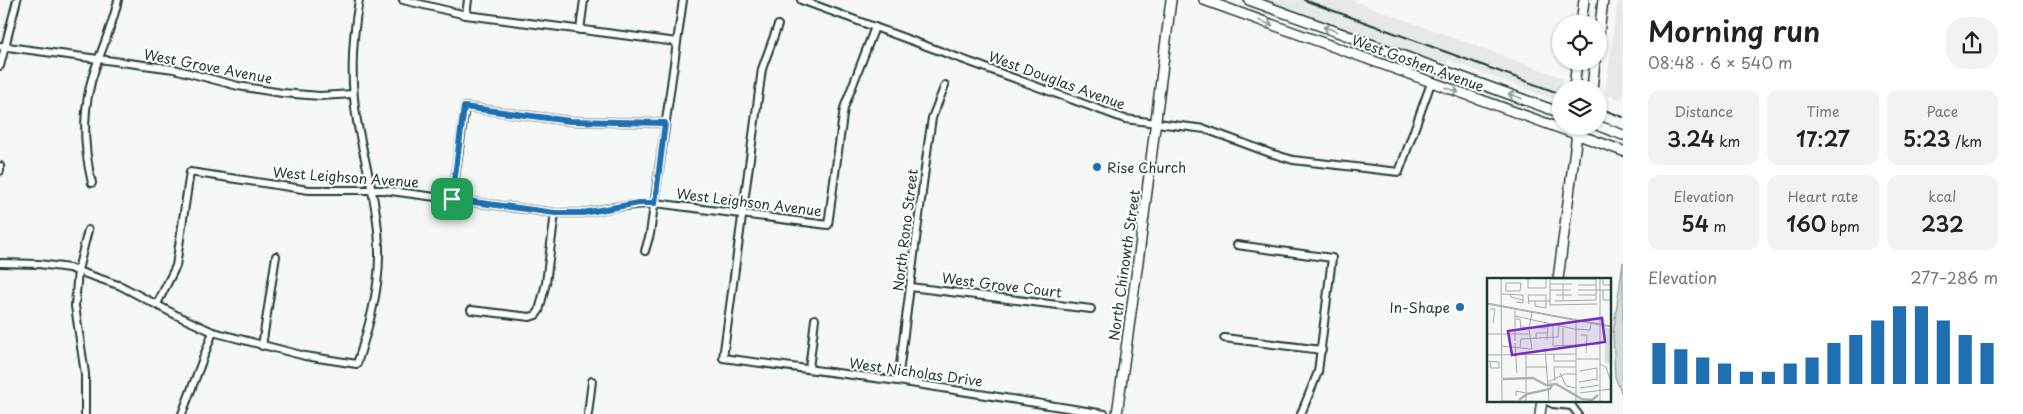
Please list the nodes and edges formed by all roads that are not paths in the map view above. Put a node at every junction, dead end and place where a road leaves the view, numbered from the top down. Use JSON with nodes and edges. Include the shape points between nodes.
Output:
{"nodes":[{"id":1,"x":17,"y":0,"type":"edge"},
{"id":2,"x":118,"y":0,"type":"edge"},
{"id":3,"x":359,"y":0,"type":"edge"},
{"id":4,"x":403,"y":0,"type":"edge"},
{"id":5,"x":468,"y":0,"type":"edge"},
{"id":6,"x":584,"y":0,"type":"edge"},
{"id":7,"x":683,"y":0,"type":"edge"},
{"id":8,"x":801,"y":0,"type":"edge"},
{"id":9,"x":1171,"y":0,"type":"edge"},
{"id":10,"x":1204,"y":0,"type":"edge"},
{"id":11,"x":1249,"y":0,"type":"edge"},
{"id":12,"x":1584,"y":0,"type":"edge"},
{"id":13,"x":1603,"y":0,"type":"edge"},
{"id":14,"x":466,"y":15,"type":"junction"},
{"id":15,"x":1583,"y":15,"type":"edge"},
{"id":16,"x":1601,"y":15,"type":"edge"},
{"id":17,"x":778,"y":25,"type":"dead end"},
{"id":18,"x":875,"y":27,"type":"junction"},
{"id":19,"x":580,"y":30,"type":"junction"},
{"id":20,"x":677,"y":42,"type":"junction"},
{"id":21,"x":2,"y":46,"type":"edge"},
{"id":22,"x":98,"y":59,"type":"junction"},
{"id":23,"x":0,"y":66,"type":"edge"},
{"id":24,"x":1431,"y":83,"type":"junction"},
{"id":25,"x":945,"y":85,"type":"dead end"},
{"id":26,"x":353,"y":94,"type":"junction"},
{"id":27,"x":1552,"y":110,"type":"edge"},
{"id":28,"x":665,"y":123,"type":"junction"},
{"id":29,"x":1156,"y":123,"type":"junction"},
{"id":30,"x":1552,"y":123,"type":"edge"},
{"id":31,"x":1607,"y":129,"type":"edge"},
{"id":32,"x":1577,"y":135,"type":"edge"},
{"id":33,"x":1587,"y":135,"type":"edge"},
{"id":34,"x":1623,"y":135,"type":"edge"},
{"id":35,"x":1623,"y":151,"type":"edge"},
{"id":36,"x":0,"y":166,"type":"edge"},
{"id":37,"x":0,"y":170,"type":"edge"},
{"id":38,"x":92,"y":183,"type":"dead end"},
{"id":39,"x":372,"y":190,"type":"junction"},
{"id":40,"x":452,"y":199,"type":"junction"},
{"id":41,"x":655,"y":203,"type":"junction"},
{"id":42,"x":555,"y":213,"type":"junction"},
{"id":43,"x":742,"y":214,"type":"junction"},
{"id":44,"x":88,"y":230,"type":"dead end"},
{"id":45,"x":1237,"y":245,"type":"dead end"},
{"id":46,"x":645,"y":251,"type":"dead end"},
{"id":47,"x":276,"y":256,"type":"dead end"},
{"id":48,"x":0,"y":263,"type":"edge"},
{"id":49,"x":78,"y":270,"type":"junction"},
{"id":50,"x":1558,"y":278,"type":"edge"},
{"id":51,"x":910,"y":287,"type":"junction"},
{"id":52,"x":157,"y":304,"type":"junction"},
{"id":53,"x":1091,"y":309,"type":"dead end"},
{"id":54,"x":470,"y":310,"type":"dead end"},
{"id":55,"x":815,"y":319,"type":"dead end"},
{"id":56,"x":213,"y":332,"type":"junction"},
{"id":57,"x":1224,"y":338,"type":"dead end"},
{"id":58,"x":262,"y":346,"type":"junction"},
{"id":59,"x":1322,"y":350,"type":"junction"},
{"id":60,"x":809,"y":369,"type":"junction"},
{"id":61,"x":592,"y":381,"type":"dead end"},
{"id":62,"x":898,"y":381,"type":"junction"},
{"id":63,"x":1548,"y":402,"type":"edge"},
{"id":64,"x":1569,"y":402,"type":"edge"},
{"id":65,"x":1572,"y":406,"type":"junction"},
{"id":66,"x":84,"y":414,"type":"edge"},
{"id":67,"x":182,"y":414,"type":"edge"},
{"id":68,"x":588,"y":414,"type":"edge"},
{"id":69,"x":1105,"y":414,"type":"edge"},
{"id":70,"x":1117,"y":414,"type":"edge"},
{"id":71,"x":1301,"y":414,"type":"edge"},
{"id":72,"x":1578,"y":414,"type":"edge"}],
"edges":[{"from":1,"to":21,"type":"street"},
{"from":2,"to":22,"type":"street"},
{"from":3,"to":26,"type":"street","via":[[353,49]]},
{"from":4,"to":14,"type":"street"},
{"from":5,"to":14,"type":"street"},
{"from":6,"to":19,"type":"street"},
{"from":7,"to":20,"type":"street"},
{"from":8,"to":18,"type":"street","name":"West Douglas Avenue"},
{"from":9,"to":29,"type":"main road","name":"North Chinowth Street"},
{"from":10,"to":24,"type":"main road","name":"West Goshen Avenue","one_way":true},
{"from":27,"to":11,"type":"main road","name":"West Goshen Avenue","one_way":true},
{"from":12,"to":15,"type":"main road"},
{"from":13,"to":16,"type":"main road"},
{"from":14,"to":19,"type":"street"},
{"from":17,"to":43,"type":"street","via":[[762,69]]},
{"from":18,"to":29,"type":"street","name":"West Douglas Avenue","via":[[1125,119]]},
{"from":18,"to":43,"type":"street","name":"West Leighson Avenue","via":[[844,108],[828,225]]},
{"from":19,"to":20,"type":"street"},
{"from":20,"to":28,"type":"street"},
{"from":21,"to":22,"type":"street","name":"West Grove Avenue"},
{"from":21,"to":23,"type":"street"},
{"from":22,"to":26,"type":"street","name":"West Grove Avenue","via":[[174,69],[282,94]]},
{"from":22,"to":38,"type":"street","via":[[90,88],[85,132]]},
{"from":24,"to":29,"type":"street","name":"West Douglas Avenue","via":[[1399,172],[1293,160],[1205,129]]},
{"from":24,"to":30,"type":"main road","name":"West Goshen Avenue","one_way":true},
{"from":25,"to":51,"type":"street","name":"North Rono Street","via":[[932,118]]},
{"from":26,"to":39,"type":"street"},
{"from":28,"to":40,"type":"street","via":[[570,121],[464,107]]},
{"from":28,"to":41,"type":"street"},
{"from":29,"to":70,"type":"main road","name":"North Chinowth Street"},
{"from":31,"to":34,"type":"main road"},
{"from":32,"to":50,"type":"main road"},
{"from":33,"to":35,"type":"main road","name":"West Goshen Avenue"},
{"from":36,"to":37,"type":"street"},
{"from":39,"to":40,"type":"street","name":"West Leighson Avenue"},
{"from":39,"to":52,"type":"street","name":"West Leighson Avenue","via":[[309,190],[190,172],[176,266]]},
{"from":39,"to":58,"type":"street","via":[[379,255],[377,284],[357,364]]},
{"from":40,"to":42,"type":"street","name":"West Leighson Avenue"},
{"from":41,"to":42,"type":"street","name":"West Leighson Avenue","via":[[583,213]]},
{"from":41,"to":43,"type":"street","name":"West Leighson Avenue"},
{"from":41,"to":46,"type":"street"},
{"from":42,"to":54,"type":"street","via":[[546,283],[536,315]]},
{"from":43,"to":60,"type":"street","name":"West Nicholas Drive","via":[[723,358]]},
{"from":44,"to":49,"type":"street"},
{"from":45,"to":59,"type":"street","via":[[1332,258]]},
{"from":47,"to":58,"type":"street"},
{"from":48,"to":49,"type":"street","via":[[45,264]]},
{"from":49,"to":52,"type":"street"},
{"from":49,"to":66,"type":"street","via":[[75,306],[85,374]]},
{"from":51,"to":53,"type":"street","name":"West Grove Court"},
{"from":51,"to":62,"type":"street","name":"North Rono Street"},
{"from":52,"to":56,"type":"street"},
{"from":55,"to":60,"type":"street"},
{"from":56,"to":58,"type":"street"},
{"from":56,"to":67,"type":"street"},
{"from":57,"to":59,"type":"street"},
{"from":59,"to":71,"type":"street","via":[[1318,372]]},
{"from":60,"to":62,"type":"street","name":"West Nicholas Drive"},
{"from":61,"to":68,"type":"street"},
{"from":62,"to":69,"type":"street","name":"West Nicholas Drive"},
{"from":63,"to":65,"type":"street"},
{"from":64,"to":65,"type":"street"},
{"from":65,"to":72,"type":"street"}]}
